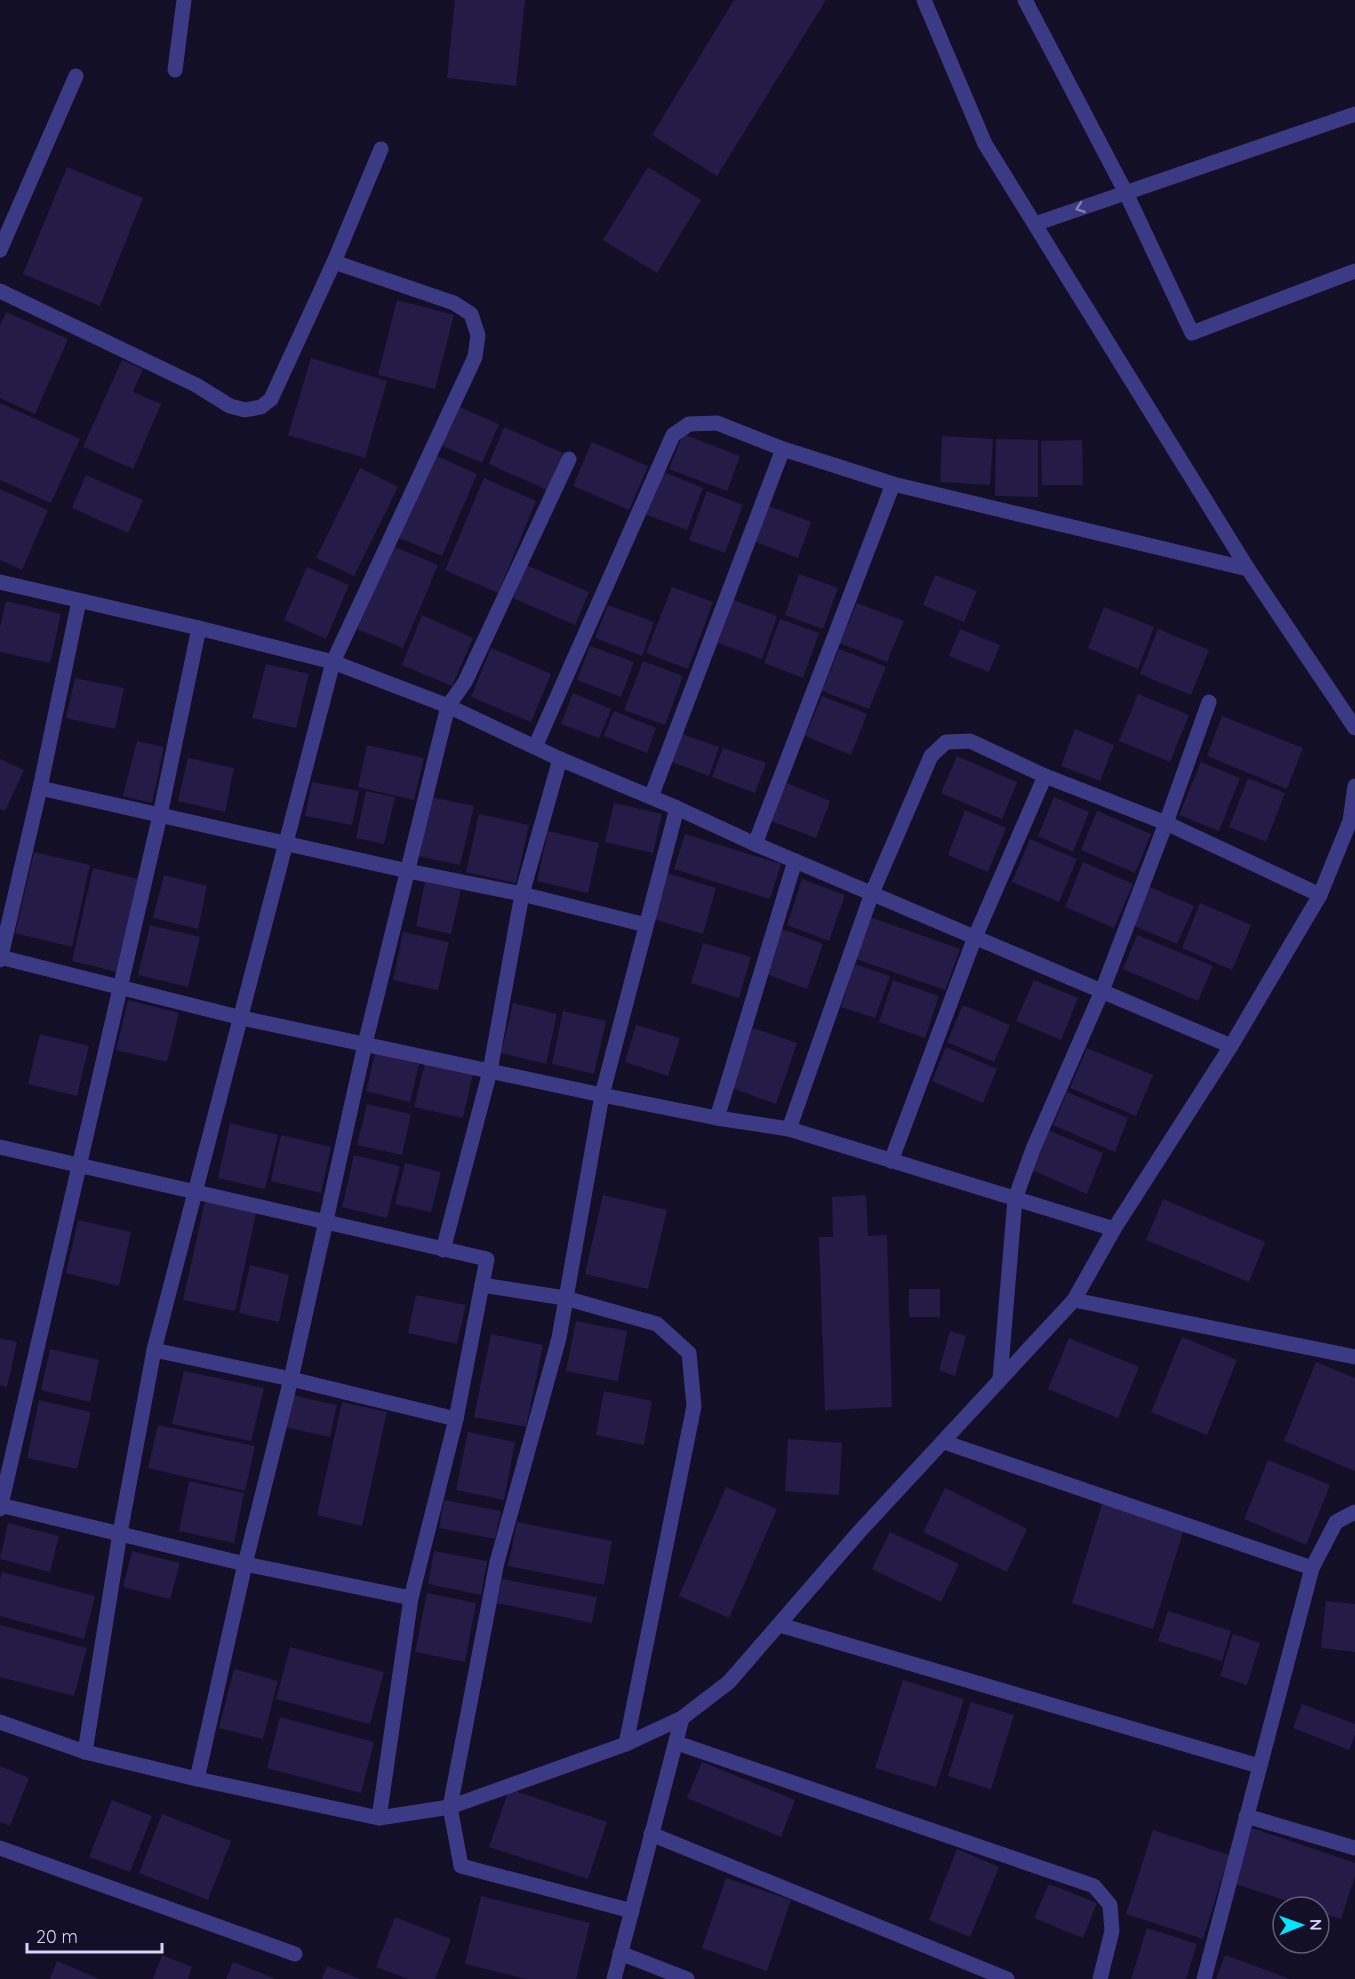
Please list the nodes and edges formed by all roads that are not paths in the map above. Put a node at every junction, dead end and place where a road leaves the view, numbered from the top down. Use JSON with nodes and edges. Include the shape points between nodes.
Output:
{"nodes":[{"id":1,"x":184,"y":0,"type":"edge"},
{"id":2,"x":924,"y":0,"type":"edge"},
{"id":3,"x":1025,"y":0,"type":"edge"},
{"id":4,"x":175,"y":70,"type":"dead end"},
{"id":5,"x":76,"y":76,"type":"dead end"},
{"id":6,"x":1355,"y":114,"type":"edge"},
{"id":7,"x":381,"y":149,"type":"dead end"},
{"id":8,"x":1126,"y":193,"type":"junction"},
{"id":9,"x":1035,"y":224,"type":"junction"},
{"id":10,"x":0,"y":250,"type":"edge"},
{"id":11,"x":334,"y":262,"type":"junction"},
{"id":12,"x":1355,"y":271,"type":"edge"},
{"id":13,"x":0,"y":291,"type":"edge"},
{"id":14,"x":783,"y":449,"type":"junction"},
{"id":15,"x":570,"y":459,"type":"dead end"},
{"id":16,"x":893,"y":484,"type":"junction"},
{"id":17,"x":1248,"y":569,"type":"junction"},
{"id":18,"x":0,"y":582,"type":"edge"},
{"id":19,"x":79,"y":601,"type":"junction"},
{"id":20,"x":199,"y":628,"type":"junction"},
{"id":21,"x":333,"y":662,"type":"junction"},
{"id":22,"x":1209,"y":702,"type":"dead end"},
{"id":23,"x":448,"y":706,"type":"junction"},
{"id":24,"x":1355,"y":728,"type":"edge"},
{"id":25,"x":535,"y":747,"type":"junction"},
{"id":26,"x":560,"y":759,"type":"junction"},
{"id":27,"x":1045,"y":776,"type":"junction"},
{"id":28,"x":1355,"y":786,"type":"edge"},
{"id":29,"x":40,"y":788,"type":"junction"},
{"id":30,"x":651,"y":797,"type":"junction"},
{"id":31,"x":677,"y":808,"type":"junction"},
{"id":32,"x":160,"y":815,"type":"junction"},
{"id":33,"x":1166,"y":823,"type":"junction"},
{"id":34,"x":287,"y":844,"type":"junction"},
{"id":35,"x":755,"y":844,"type":"junction"},
{"id":36,"x":795,"y":861,"type":"junction"},
{"id":37,"x":408,"y":871,"type":"junction"},
{"id":38,"x":872,"y":893,"type":"junction"},
{"id":39,"x":522,"y":894,"type":"junction"},
{"id":40,"x":1320,"y":895,"type":"junction"},
{"id":41,"x":646,"y":925,"type":"junction"},
{"id":42,"x":975,"y":938,"type":"junction"},
{"id":43,"x":0,"y":958,"type":"edge"},
{"id":44,"x":121,"y":987,"type":"junction"},
{"id":45,"x":1102,"y":991,"type":"junction"},
{"id":46,"x":242,"y":1018,"type":"junction"},
{"id":47,"x":365,"y":1044,"type":"junction"},
{"id":48,"x":1230,"y":1046,"type":"junction"},
{"id":49,"x":490,"y":1071,"type":"junction"},
{"id":50,"x":602,"y":1095,"type":"junction"},
{"id":51,"x":717,"y":1118,"type":"junction"},
{"id":52,"x":789,"y":1128,"type":"junction"},
{"id":53,"x":0,"y":1147,"type":"edge"},
{"id":54,"x":891,"y":1161,"type":"junction"},
{"id":55,"x":80,"y":1165,"type":"junction"},
{"id":56,"x":195,"y":1192,"type":"junction"},
{"id":57,"x":1015,"y":1199,"type":"junction"},
{"id":58,"x":326,"y":1222,"type":"junction"},
{"id":59,"x":1114,"y":1229,"type":"junction"},
{"id":60,"x":443,"y":1250,"type":"junction"},
{"id":61,"x":482,"y":1285,"type":"junction"},
{"id":62,"x":565,"y":1298,"type":"junction"},
{"id":63,"x":1074,"y":1300,"type":"junction"},
{"id":64,"x":154,"y":1350,"type":"junction"},
{"id":65,"x":1355,"y":1357,"type":"edge"},
{"id":66,"x":291,"y":1379,"type":"junction"},
{"id":67,"x":1000,"y":1379,"type":"junction"},
{"id":68,"x":456,"y":1419,"type":"junction"},
{"id":69,"x":944,"y":1442,"type":"junction"},
{"id":70,"x":0,"y":1506,"type":"edge"},
{"id":71,"x":1355,"y":1512,"type":"edge"},
{"id":72,"x":120,"y":1533,"type":"junction"},
{"id":73,"x":245,"y":1564,"type":"junction"},
{"id":74,"x":1312,"y":1568,"type":"junction"},
{"id":75,"x":411,"y":1598,"type":"junction"},
{"id":76,"x":780,"y":1625,"type":"junction"},
{"id":77,"x":682,"y":1718,"type":"junction"},
{"id":78,"x":0,"y":1722,"type":"edge"},
{"id":79,"x":677,"y":1743,"type":"junction"},
{"id":80,"x":626,"y":1744,"type":"junction"},
{"id":81,"x":85,"y":1752,"type":"junction"},
{"id":82,"x":1259,"y":1766,"type":"junction"},
{"id":83,"x":197,"y":1779,"type":"junction"},
{"id":84,"x":450,"y":1807,"type":"junction"},
{"id":85,"x":1246,"y":1816,"type":"junction"},
{"id":86,"x":379,"y":1818,"type":"junction"},
{"id":87,"x":651,"y":1834,"type":"junction"},
{"id":88,"x":0,"y":1848,"type":"edge"},
{"id":89,"x":1355,"y":1848,"type":"edge"},
{"id":90,"x":632,"y":1911,"type":"junction"},
{"id":91,"x":620,"y":1953,"type":"junction"},
{"id":92,"x":295,"y":1954,"type":"dead end"},
{"id":93,"x":614,"y":1979,"type":"edge"},
{"id":94,"x":687,"y":1979,"type":"edge"},
{"id":95,"x":1007,"y":1979,"type":"edge"},
{"id":96,"x":1100,"y":1979,"type":"edge"},
{"id":97,"x":1204,"y":1979,"type":"edge"}],
"edges":[{"from":1,"to":4,"type":"street"},
{"from":2,"to":9,"type":"street","via":[[985,144]]},
{"from":3,"to":8,"type":"street"},
{"from":5,"to":10,"type":"street"},
{"from":6,"to":8,"type":"street"},
{"from":7,"to":11,"type":"street"},
{"from":8,"to":9,"type":"street","one_way":true},
{"from":8,"to":12,"type":"street","via":[[1192,333]]},
{"from":9,"to":17,"type":"street"},
{"from":11,"to":13,"type":"street","via":[[271,399],[261,407],[246,410],[230,406],[196,385]]},
{"from":11,"to":21,"type":"street","via":[[454,303],[471,314],[478,335],[476,357]]},
{"from":14,"to":16,"type":"street"},
{"from":14,"to":25,"type":"street","via":[[717,423],[689,424],[673,435]]},
{"from":14,"to":30,"type":"street"},
{"from":15,"to":23,"type":"street","via":[[465,682]]},
{"from":16,"to":17,"type":"street"},
{"from":16,"to":35,"type":"street"},
{"from":17,"to":24,"type":"street"},
{"from":18,"to":19,"type":"street"},
{"from":19,"to":20,"type":"street"},
{"from":19,"to":29,"type":"street"},
{"from":20,"to":21,"type":"street"},
{"from":20,"to":32,"type":"street"},
{"from":21,"to":23,"type":"street"},
{"from":21,"to":34,"type":"street"},
{"from":22,"to":33,"type":"street"},
{"from":23,"to":25,"type":"street"},
{"from":23,"to":37,"type":"street"},
{"from":25,"to":26,"type":"street"},
{"from":26,"to":30,"type":"street"},
{"from":26,"to":39,"type":"street"},
{"from":27,"to":33,"type":"street"},
{"from":27,"to":38,"type":"street","via":[[969,741],[946,742],[931,756]]},
{"from":27,"to":42,"type":"street"},
{"from":28,"to":40,"type":"street","via":[[1350,821]]},
{"from":29,"to":32,"type":"street"},
{"from":29,"to":43,"type":"street"},
{"from":30,"to":31,"type":"street"},
{"from":31,"to":35,"type":"street"},
{"from":31,"to":41,"type":"street"},
{"from":32,"to":34,"type":"street"},
{"from":32,"to":44,"type":"street"},
{"from":33,"to":40,"type":"street"},
{"from":33,"to":45,"type":"street"},
{"from":34,"to":37,"type":"street"},
{"from":34,"to":46,"type":"street"},
{"from":35,"to":36,"type":"street"},
{"from":36,"to":38,"type":"street"},
{"from":36,"to":51,"type":"street"},
{"from":37,"to":39,"type":"street"},
{"from":37,"to":47,"type":"street"},
{"from":38,"to":42,"type":"street"},
{"from":38,"to":52,"type":"street"},
{"from":39,"to":41,"type":"street"},
{"from":39,"to":49,"type":"street"},
{"from":40,"to":48,"type":"street"},
{"from":41,"to":50,"type":"street"},
{"from":42,"to":45,"type":"street"},
{"from":42,"to":54,"type":"street"},
{"from":43,"to":44,"type":"street"},
{"from":44,"to":46,"type":"street"},
{"from":44,"to":55,"type":"street"},
{"from":45,"to":48,"type":"street"},
{"from":45,"to":57,"type":"street"},
{"from":46,"to":47,"type":"street"},
{"from":46,"to":56,"type":"street"},
{"from":47,"to":49,"type":"street"},
{"from":47,"to":58,"type":"street"},
{"from":48,"to":59,"type":"street"},
{"from":49,"to":50,"type":"street"},
{"from":49,"to":60,"type":"street"},
{"from":50,"to":51,"type":"street"},
{"from":50,"to":62,"type":"street"},
{"from":51,"to":52,"type":"street"},
{"from":52,"to":54,"type":"street"},
{"from":53,"to":55,"type":"street"},
{"from":54,"to":57,"type":"street"},
{"from":55,"to":56,"type":"street"},
{"from":55,"to":70,"type":"street"},
{"from":56,"to":58,"type":"street"},
{"from":56,"to":64,"type":"street"},
{"from":57,"to":59,"type":"street"},
{"from":57,"to":67,"type":"street"},
{"from":58,"to":60,"type":"street"},
{"from":58,"to":66,"type":"street"},
{"from":59,"to":63,"type":"street"},
{"from":60,"to":61,"type":"street","via":[[487,1259]]},
{"from":61,"to":62,"type":"street"},
{"from":61,"to":68,"type":"street"},
{"from":62,"to":80,"type":"street","via":[[657,1324],[689,1353],[694,1406]]},
{"from":62,"to":84,"type":"street","via":[[559,1338],[497,1562]]},
{"from":63,"to":65,"type":"street"},
{"from":63,"to":67,"type":"street"},
{"from":64,"to":66,"type":"street"},
{"from":64,"to":72,"type":"street"},
{"from":66,"to":68,"type":"street"},
{"from":66,"to":73,"type":"street"},
{"from":67,"to":69,"type":"street"},
{"from":68,"to":75,"type":"street"},
{"from":69,"to":74,"type":"street"},
{"from":69,"to":76,"type":"street","via":[[859,1532]]},
{"from":70,"to":72,"type":"street"},
{"from":71,"to":74,"type":"street","via":[[1336,1522]]},
{"from":72,"to":73,"type":"street"},
{"from":72,"to":81,"type":"street"},
{"from":73,"to":75,"type":"street"},
{"from":73,"to":83,"type":"street"},
{"from":74,"to":82,"type":"street"},
{"from":75,"to":86,"type":"street"},
{"from":76,"to":77,"type":"street","via":[[729,1682]]},
{"from":76,"to":82,"type":"street"},
{"from":77,"to":79,"type":"street"},
{"from":77,"to":80,"type":"street"},
{"from":78,"to":81,"type":"street"},
{"from":79,"to":87,"type":"street"},
{"from":79,"to":96,"type":"street","via":[[1094,1886],[1110,1905],[1112,1932]]},
{"from":80,"to":84,"type":"street"},
{"from":81,"to":83,"type":"street"},
{"from":82,"to":85,"type":"street"},
{"from":83,"to":86,"type":"street"},
{"from":84,"to":86,"type":"street"},
{"from":84,"to":90,"type":"street","via":[[461,1866]]},
{"from":85,"to":89,"type":"street"},
{"from":85,"to":97,"type":"street"},
{"from":87,"to":90,"type":"street"},
{"from":87,"to":95,"type":"street"},
{"from":88,"to":92,"type":"street"},
{"from":90,"to":91,"type":"street"},
{"from":91,"to":93,"type":"street"},
{"from":91,"to":94,"type":"street"}]}
